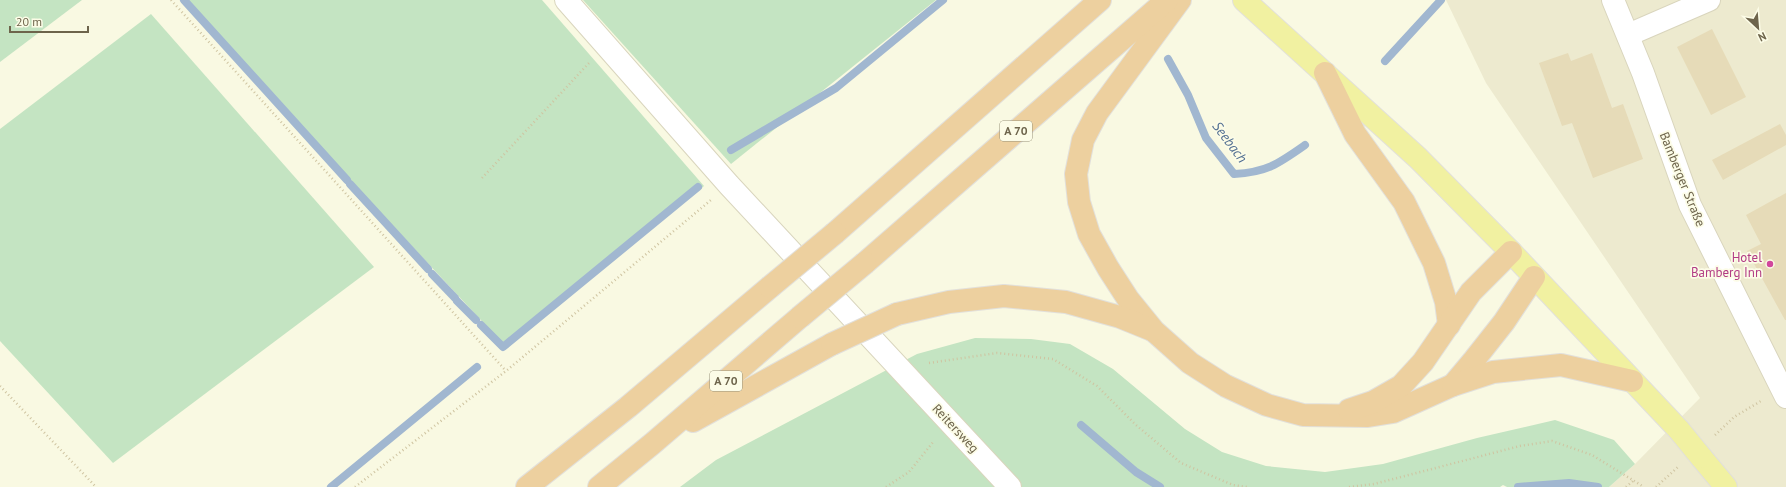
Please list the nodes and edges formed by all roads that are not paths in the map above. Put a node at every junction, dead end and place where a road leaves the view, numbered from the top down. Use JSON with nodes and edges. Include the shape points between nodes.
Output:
{"nodes":[{"id":1,"x":566,"y":0,"type":"edge"},
{"id":2,"x":1100,"y":0,"type":"edge"},
{"id":3,"x":1167,"y":0,"type":"edge"},
{"id":4,"x":1180,"y":0,"type":"edge"},
{"id":5,"x":1612,"y":0,"type":"edge"},
{"id":6,"x":1709,"y":0,"type":"edge"},
{"id":7,"x":1249,"y":4,"type":"edge"},
{"id":8,"x":1628,"y":35,"type":"junction"},
{"id":9,"x":1325,"y":73,"type":"junction"},
{"id":10,"x":1511,"y":252,"type":"junction"},
{"id":11,"x":1534,"y":276,"type":"junction"},
{"id":12,"x":1449,"y":325,"type":"junction"},
{"id":13,"x":1154,"y":331,"type":"junction"},
{"id":14,"x":1780,"y":368,"type":"edge"},
{"id":15,"x":1632,"y":381,"type":"junction"},
{"id":16,"x":1453,"y":385,"type":"junction"},
{"id":17,"x":1786,"y":397,"type":"edge"},
{"id":18,"x":1333,"y":415,"type":"junction"},
{"id":19,"x":652,"y":444,"type":"junction"},
{"id":20,"x":527,"y":487,"type":"edge"},
{"id":21,"x":599,"y":487,"type":"edge"},
{"id":22,"x":1010,"y":487,"type":"edge"},
{"id":23,"x":1726,"y":487,"type":"edge"}],
"edges":[{"from":1,"to":22,"type":"street","name":"Reitersweg","via":[[729,185]]},
{"from":2,"to":20,"type":"highway","bridge":true,"via":[[835,233],[628,407]]},
{"from":3,"to":19,"type":"highway","number":"A 70","bridge":true},
{"from":4,"to":13,"type":"highway","via":[[1097,113],[1083,140],[1076,174],[1079,202],[1089,234],[1128,299]]},
{"from":5,"to":8,"type":"street","name":"Bamberger Straße"},
{"from":6,"to":8,"type":"street"},
{"from":7,"to":9,"type":"main road"},
{"from":8,"to":14,"type":"street","name":"Bamberger Straße","via":[[1690,205]]},
{"from":9,"to":10,"type":"main road","via":[[1418,158]]},
{"from":9,"to":12,"type":"highway","via":[[1355,134],[1404,202],[1434,263],[1446,302]]},
{"from":10,"to":11,"type":"main road"},
{"from":10,"to":12,"type":"highway","via":[[1471,292]]},
{"from":11,"to":15,"type":"main road"},
{"from":11,"to":16,"type":"highway","via":[[1504,322]]},
{"from":12,"to":18,"type":"highway","via":[[1423,362],[1401,386],[1372,402]]},
{"from":13,"to":18,"type":"highway","via":[[1190,363],[1232,389],[1267,405],[1303,415]]},
{"from":13,"to":19,"type":"highway","bridge":true,"via":[[1120,317],[1066,302],[1004,296],[949,302],[898,314],[832,344]]},
{"from":14,"to":17,"type":"street","name":"Bamberger Straße"},
{"from":15,"to":16,"type":"highway","via":[[1561,364],[1493,372]]},
{"from":15,"to":23,"type":"main road","bridge":true,"via":[[1679,430]]},
{"from":16,"to":18,"type":"highway","via":[[1393,412],[1368,416]]},
{"from":19,"to":21,"type":"highway","number":"A 70"}]}
